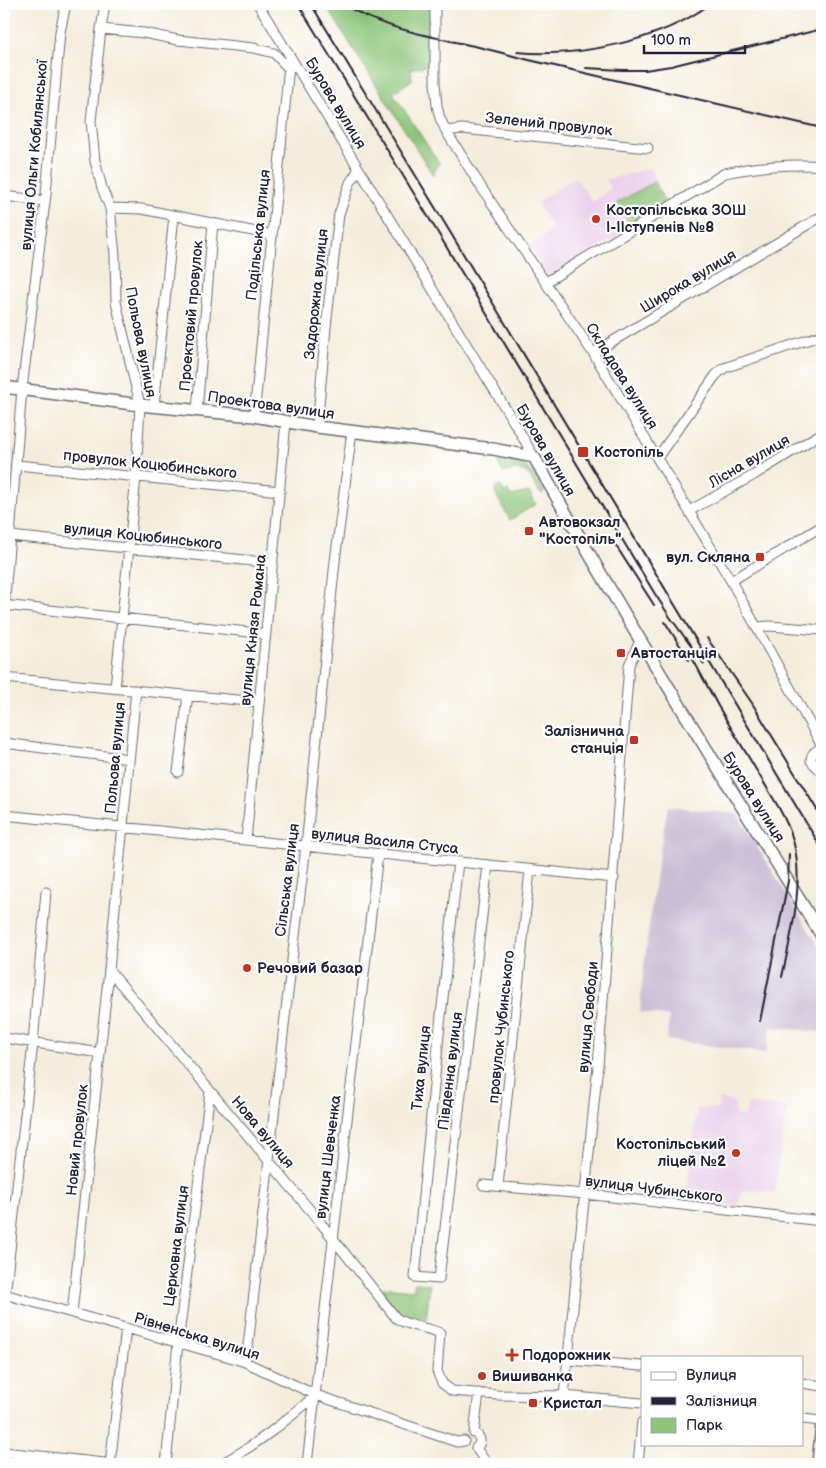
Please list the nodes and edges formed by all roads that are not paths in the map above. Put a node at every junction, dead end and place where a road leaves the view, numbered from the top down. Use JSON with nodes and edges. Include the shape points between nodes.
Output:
{"nodes":[{"id":1,"x":66,"y":4,"type":"edge"},
{"id":2,"x":105,"y":4,"type":"edge"},
{"id":3,"x":258,"y":4,"type":"edge"},
{"id":4,"x":434,"y":4,"type":"edge"},
{"id":5,"x":101,"y":29,"type":"junction"},
{"id":6,"x":290,"y":56,"type":"junction"},
{"id":7,"x":289,"y":69,"type":"junction"},
{"id":8,"x":446,"y":131,"type":"junction"},
{"id":9,"x":648,"y":148,"type":"dead end"},
{"id":10,"x":822,"y":166,"type":"edge"},
{"id":11,"x":359,"y":169,"type":"junction"},
{"id":12,"x":4,"y":196,"type":"edge"},
{"id":13,"x":45,"y":201,"type":"junction"},
{"id":14,"x":110,"y":208,"type":"junction"},
{"id":15,"x":174,"y":216,"type":"junction"},
{"id":16,"x":822,"y":216,"type":"edge"},
{"id":17,"x":213,"y":223,"type":"junction"},
{"id":18,"x":272,"y":235,"type":"junction"},
{"id":19,"x":546,"y":282,"type":"junction"},
{"id":20,"x":822,"y":335,"type":"edge"},
{"id":21,"x":593,"y":354,"type":"junction"},
{"id":22,"x":4,"y":387,"type":"edge"},
{"id":23,"x":22,"y":389,"type":"junction"},
{"id":24,"x":140,"y":405,"type":"junction"},
{"id":25,"x":154,"y":406,"type":"junction"},
{"id":26,"x":197,"y":411,"type":"junction"},
{"id":27,"x":254,"y":416,"type":"junction"},
{"id":28,"x":286,"y":422,"type":"junction"},
{"id":29,"x":317,"y":427,"type":"junction"},
{"id":30,"x":352,"y":431,"type":"junction"},
{"id":31,"x":822,"y":433,"type":"edge"},
{"id":32,"x":534,"y":457,"type":"junction"},
{"id":33,"x":657,"y":458,"type":"junction"},
{"id":34,"x":16,"y":465,"type":"junction"},
{"id":35,"x":136,"y":477,"type":"junction"},
{"id":36,"x":280,"y":491,"type":"junction"},
{"id":37,"x":8,"y":504,"type":"edge"},
{"id":38,"x":689,"y":511,"type":"junction"},
{"id":39,"x":822,"y":526,"type":"edge"},
{"id":40,"x":10,"y":536,"type":"junction"},
{"id":41,"x":129,"y":549,"type":"junction"},
{"id":42,"x":273,"y":563,"type":"junction"},
{"id":43,"x":731,"y":581,"type":"junction"},
{"id":44,"x":4,"y":607,"type":"edge"},
{"id":45,"x":122,"y":618,"type":"junction"},
{"id":46,"x":756,"y":627,"type":"junction"},
{"id":47,"x":822,"y":630,"type":"edge"},
{"id":48,"x":266,"y":634,"type":"junction"},
{"id":49,"x":640,"y":641,"type":"junction"},
{"id":50,"x":4,"y":678,"type":"edge"},
{"id":51,"x":115,"y":688,"type":"junction"},
{"id":52,"x":136,"y":690,"type":"junction"},
{"id":53,"x":188,"y":695,"type":"junction"},
{"id":54,"x":260,"y":702,"type":"junction"},
{"id":55,"x":4,"y":743,"type":"edge"},
{"id":56,"x":822,"y":746,"type":"edge"},
{"id":57,"x":822,"y":752,"type":"edge"},
{"id":58,"x":129,"y":760,"type":"junction"},
{"id":59,"x":178,"y":772,"type":"dead end"},
{"id":60,"x":822,"y":772,"type":"edge"},
{"id":61,"x":4,"y":815,"type":"edge"},
{"id":62,"x":123,"y":828,"type":"junction"},
{"id":63,"x":246,"y":840,"type":"junction"},
{"id":64,"x":306,"y":846,"type":"junction"},
{"id":65,"x":378,"y":854,"type":"junction"},
{"id":66,"x":458,"y":862,"type":"junction"},
{"id":67,"x":488,"y":865,"type":"junction"},
{"id":68,"x":530,"y":870,"type":"junction"},
{"id":69,"x":614,"y":878,"type":"junction"},
{"id":70,"x":46,"y":892,"type":"dead end"},
{"id":71,"x":822,"y":936,"type":"edge"},
{"id":72,"x":109,"y":970,"type":"junction"},
{"id":73,"x":4,"y":1038,"type":"edge"},
{"id":74,"x":34,"y":1043,"type":"junction"},
{"id":75,"x":100,"y":1053,"type":"junction"},
{"id":76,"x":210,"y":1091,"type":"junction"},
{"id":77,"x":268,"y":1161,"type":"junction"},
{"id":78,"x":483,"y":1185,"type":"dead end"},
{"id":79,"x":498,"y":1186,"type":"junction"},
{"id":80,"x":585,"y":1194,"type":"junction"},
{"id":81,"x":822,"y":1221,"type":"edge"},
{"id":82,"x":332,"y":1238,"type":"junction"},
{"id":83,"x":439,"y":1279,"type":"joint"},
{"id":84,"x":4,"y":1294,"type":"edge"},
{"id":85,"x":72,"y":1313,"type":"junction"},
{"id":86,"x":126,"y":1328,"type":"junction"},
{"id":87,"x":178,"y":1343,"type":"junction"},
{"id":88,"x":568,"y":1360,"type":"junction"},
{"id":89,"x":245,"y":1362,"type":"junction"},
{"id":90,"x":641,"y":1366,"type":"edge"},
{"id":91,"x":804,"y":1383,"type":"edge"},
{"id":92,"x":822,"y":1386,"type":"edge"},
{"id":93,"x":480,"y":1393,"type":"junction"},
{"id":94,"x":316,"y":1395,"type":"junction"},
{"id":95,"x":564,"y":1396,"type":"junction"},
{"id":96,"x":641,"y":1403,"type":"edge"},
{"id":97,"x":804,"y":1419,"type":"edge"},
{"id":98,"x":822,"y":1422,"type":"edge"},
{"id":99,"x":641,"y":1432,"type":"edge"},
{"id":100,"x":474,"y":1433,"type":"junction"},
{"id":101,"x":464,"y":1441,"type":"junction"},
{"id":102,"x":476,"y":1448,"type":"junction"},
{"id":103,"x":4,"y":1452,"type":"edge"},
{"id":104,"x":111,"y":1464,"type":"edge"},
{"id":105,"x":166,"y":1464,"type":"edge"},
{"id":106,"x":220,"y":1464,"type":"edge"},
{"id":107,"x":307,"y":1464,"type":"edge"},
{"id":108,"x":487,"y":1464,"type":"edge"},
{"id":109,"x":638,"y":1464,"type":"edge"},
{"id":110,"x":818,"y":1464,"type":"edge"}],
"edges":[{"from":1,"to":13,"type":"street","name":"вулиця Ольги Кобилянської","via":[[60,32]]},
{"from":2,"to":5,"type":"street","name":"Польова вулиця"},
{"from":3,"to":6,"type":"street","name":"Бурова вулиця"},
{"from":4,"to":8,"type":"street","name":"Складова вулиця","via":[[437,106]]},
{"from":5,"to":7,"type":"street","via":[[254,48],[274,53]]},
{"from":5,"to":14,"type":"street","name":"Польова вулиця","via":[[90,121],[95,161]]},
{"from":6,"to":7,"type":"street","name":"Подільська вулиця"},
{"from":6,"to":11,"type":"street","name":"Бурова вулиця"},
{"from":7,"to":18,"type":"street","name":"Подільська вулиця"},
{"from":8,"to":9,"type":"street","name":"Зелений провулок","via":[[462,129]]},
{"from":8,"to":19,"type":"street","name":"Складова вулиця"},
{"from":10,"to":19,"type":"street","via":[[778,166],[725,173]]},
{"from":11,"to":29,"type":"street","name":"Задорожна вулиця","via":[[350,183],[340,214]]},
{"from":11,"to":32,"type":"street","name":"Бурова вулиця"},
{"from":12,"to":13,"type":"street"},
{"from":13,"to":23,"type":"street","name":"вулиця Ольги Кобилянської"},
{"from":14,"to":15,"type":"street","via":[[142,209]]},
{"from":14,"to":24,"type":"street","name":"Польова вулиця","via":[[116,302]]},
{"from":15,"to":17,"type":"street"},
{"from":15,"to":25,"type":"street"},
{"from":16,"to":21,"type":"street","name":"Широка вулиця"},
{"from":17,"to":18,"type":"street"},
{"from":17,"to":26,"type":"street","name":"Проектовий провулок"},
{"from":18,"to":27,"type":"street","name":"Подільська вулиця"},
{"from":19,"to":21,"type":"street","name":"Складова вулиця"},
{"from":20,"to":33,"type":"street","via":[[724,368]]},
{"from":21,"to":33,"type":"street","name":"Складова вулиця"},
{"from":22,"to":23,"type":"main road","name":"Проектова вулиця"},
{"from":23,"to":24,"type":"main road","name":"Проектова вулиця"},
{"from":23,"to":34,"type":"street","name":"вулиця Ольги Кобилянської"},
{"from":24,"to":25,"type":"main road","name":"Проектова вулиця"},
{"from":24,"to":35,"type":"street","name":"Польова вулиця"},
{"from":25,"to":26,"type":"main road","name":"Проектова вулиця"},
{"from":26,"to":27,"type":"main road","name":"Проектова вулиця"},
{"from":27,"to":28,"type":"main road","name":"Проектова вулиця"},
{"from":28,"to":29,"type":"main road","name":"Проектова вулиця"},
{"from":28,"to":36,"type":"street","name":"вулиця Князя Романа"},
{"from":29,"to":30,"type":"main road","name":"Проектова вулиця"},
{"from":30,"to":32,"type":"main road","name":"Проектова вулиця"},
{"from":30,"to":64,"type":"street","name":"Сільська вулиця","via":[[335,561]]},
{"from":31,"to":38,"type":"street","name":"Лісна вулиця"},
{"from":32,"to":49,"type":"main road","name":"Бурова вулиця"},
{"from":33,"to":38,"type":"street","name":"Складова вулиця"},
{"from":34,"to":35,"type":"street","name":"провулок Коцюбинського"},
{"from":34,"to":37,"type":"street","name":"вулиця Ольги Кобилянської"},
{"from":35,"to":36,"type":"street","name":"провулок Коцюбинського"},
{"from":35,"to":41,"type":"street","name":"Польова вулиця"},
{"from":36,"to":42,"type":"street","name":"вулиця Князя Романа"},
{"from":37,"to":40,"type":"street","name":"вулиця Ольги Кобилянської"},
{"from":38,"to":43,"type":"street","name":"Складова вулиця"},
{"from":39,"to":43,"type":"street"},
{"from":40,"to":41,"type":"street","name":"вулиця Коцюбинського"},
{"from":40,"to":44,"type":"street","name":"вулиця Ольги Кобилянської"},
{"from":41,"to":42,"type":"street","name":"вулиця Коцюбинського"},
{"from":41,"to":45,"type":"street","name":"Польова вулиця"},
{"from":42,"to":48,"type":"street","name":"вулиця Князя Романа"},
{"from":43,"to":46,"type":"street","name":"Складова вулиця"},
{"from":44,"to":45,"type":"street"},
{"from":45,"to":48,"type":"street"},
{"from":45,"to":51,"type":"street","name":"Польова вулиця"},
{"from":46,"to":47,"type":"street"},
{"from":46,"to":56,"type":"street","name":"Складова вулиця"},
{"from":48,"to":54,"type":"street","name":"вулиця Князя Романа"},
{"from":49,"to":69,"type":"street","name":"вулиця Свободи","via":[[629,665]]},
{"from":49,"to":71,"type":"main road","name":"Бурова вулиця"},
{"from":50,"to":51,"type":"street"},
{"from":51,"to":52,"type":"street"},
{"from":52,"to":53,"type":"street"},
{"from":52,"to":58,"type":"street","name":"Польова вулиця"},
{"from":53,"to":54,"type":"street"},
{"from":53,"to":59,"type":"street"},
{"from":54,"to":63,"type":"street","name":"вулиця Князя Романа"},
{"from":55,"to":58,"type":"street"},
{"from":57,"to":60,"type":"street","via":[[814,752],[811,762]]},
{"from":58,"to":62,"type":"street","name":"Польова вулиця"},
{"from":61,"to":62,"type":"street","name":"вулиця Василя Стуса"},
{"from":62,"to":63,"type":"street","name":"вулиця Василя Стуса"},
{"from":62,"to":72,"type":"street"},
{"from":63,"to":64,"type":"street","name":"вулиця Василя Стуса"},
{"from":64,"to":65,"type":"street","name":"вулиця Василя Стуса"},
{"from":64,"to":77,"type":"street","name":"Сільська вулиця"},
{"from":65,"to":66,"type":"street","name":"вулиця Василя Стуса"},
{"from":65,"to":82,"type":"street","name":"вулиця Шевченка"},
{"from":66,"to":67,"type":"street","name":"вулиця Василя Стуса"},
{"from":66,"to":83,"type":"street","name":"Тиха вулиця","via":[[415,1277]]},
{"from":67,"to":68,"type":"street","name":"вулиця Василя Стуса"},
{"from":67,"to":83,"type":"street","name":"Південна вулиця"},
{"from":68,"to":69,"type":"street","name":"вулиця Василя Стуса"},
{"from":68,"to":79,"type":"street","name":"провулок Чубинського"},
{"from":69,"to":80,"type":"street","name":"вулиця Свободи"},
{"from":70,"to":74,"type":"street"},
{"from":72,"to":75,"type":"street","name":"Новий провулок"},
{"from":72,"to":76,"type":"street","name":"Нова вулиця"},
{"from":73,"to":74,"type":"street"},
{"from":74,"to":75,"type":"street"},
{"from":74,"to":84,"type":"street"},
{"from":75,"to":85,"type":"street","name":"Новий провулок"},
{"from":76,"to":77,"type":"street","name":"Нова вулиця"},
{"from":76,"to":87,"type":"street","name":"Церковна вулиця"},
{"from":77,"to":82,"type":"street","name":"Нова вулиця"},
{"from":77,"to":89,"type":"street","name":"Сільська вулиця"},
{"from":78,"to":79,"type":"street","name":"вулиця Чубинського"},
{"from":79,"to":80,"type":"street","name":"вулиця Чубинського"},
{"from":80,"to":81,"type":"street","name":"вулиця Чубинського"},
{"from":80,"to":88,"type":"street","name":"вулиця Свободи"},
{"from":82,"to":93,"type":"street","name":"Нова вулиця","via":[[396,1318],[410,1326],[440,1333],[437,1371],[442,1383],[452,1391]]},
{"from":82,"to":94,"type":"street","name":"вулиця Шевченка"},
{"from":84,"to":85,"type":"street","name":"Рівненська вулиця"},
{"from":85,"to":86,"type":"street","name":"Рівненська вулиця"},
{"from":86,"to":87,"type":"street","name":"Рівненська вулиця"},
{"from":86,"to":104,"type":"street"},
{"from":87,"to":89,"type":"street","name":"Рівненська вулиця"},
{"from":87,"to":105,"type":"street","name":"Церковна вулиця"},
{"from":88,"to":90,"type":"street"},
{"from":88,"to":95,"type":"street","name":"вулиця Свободи"},
{"from":89,"to":94,"type":"street","name":"Рівненська вулиця"},
{"from":91,"to":92,"type":"street"},
{"from":93,"to":95,"type":"street","name":"Нова вулиця"},
{"from":93,"to":100,"type":"street"},
{"from":94,"to":101,"type":"street","name":"Рівненська вулиця","via":[[457,1442]]},
{"from":94,"to":106,"type":"street","via":[[288,1419]]},
{"from":94,"to":107,"type":"street","name":"вулиця Шевченка"},
{"from":95,"to":96,"type":"street","name":"Нова вулиця"},
{"from":97,"to":98,"type":"street"},
{"from":98,"to":110,"type":"main road"},
{"from":99,"to":109,"type":"street"},
{"from":100,"to":101,"type":"street","via":[[468,1434]]},
{"from":100,"to":102,"type":"street","via":[[480,1439]]},
{"from":101,"to":102,"type":"street","via":[[468,1448]]},
{"from":102,"to":108,"type":"street"},
{"from":103,"to":104,"type":"street"}]}
